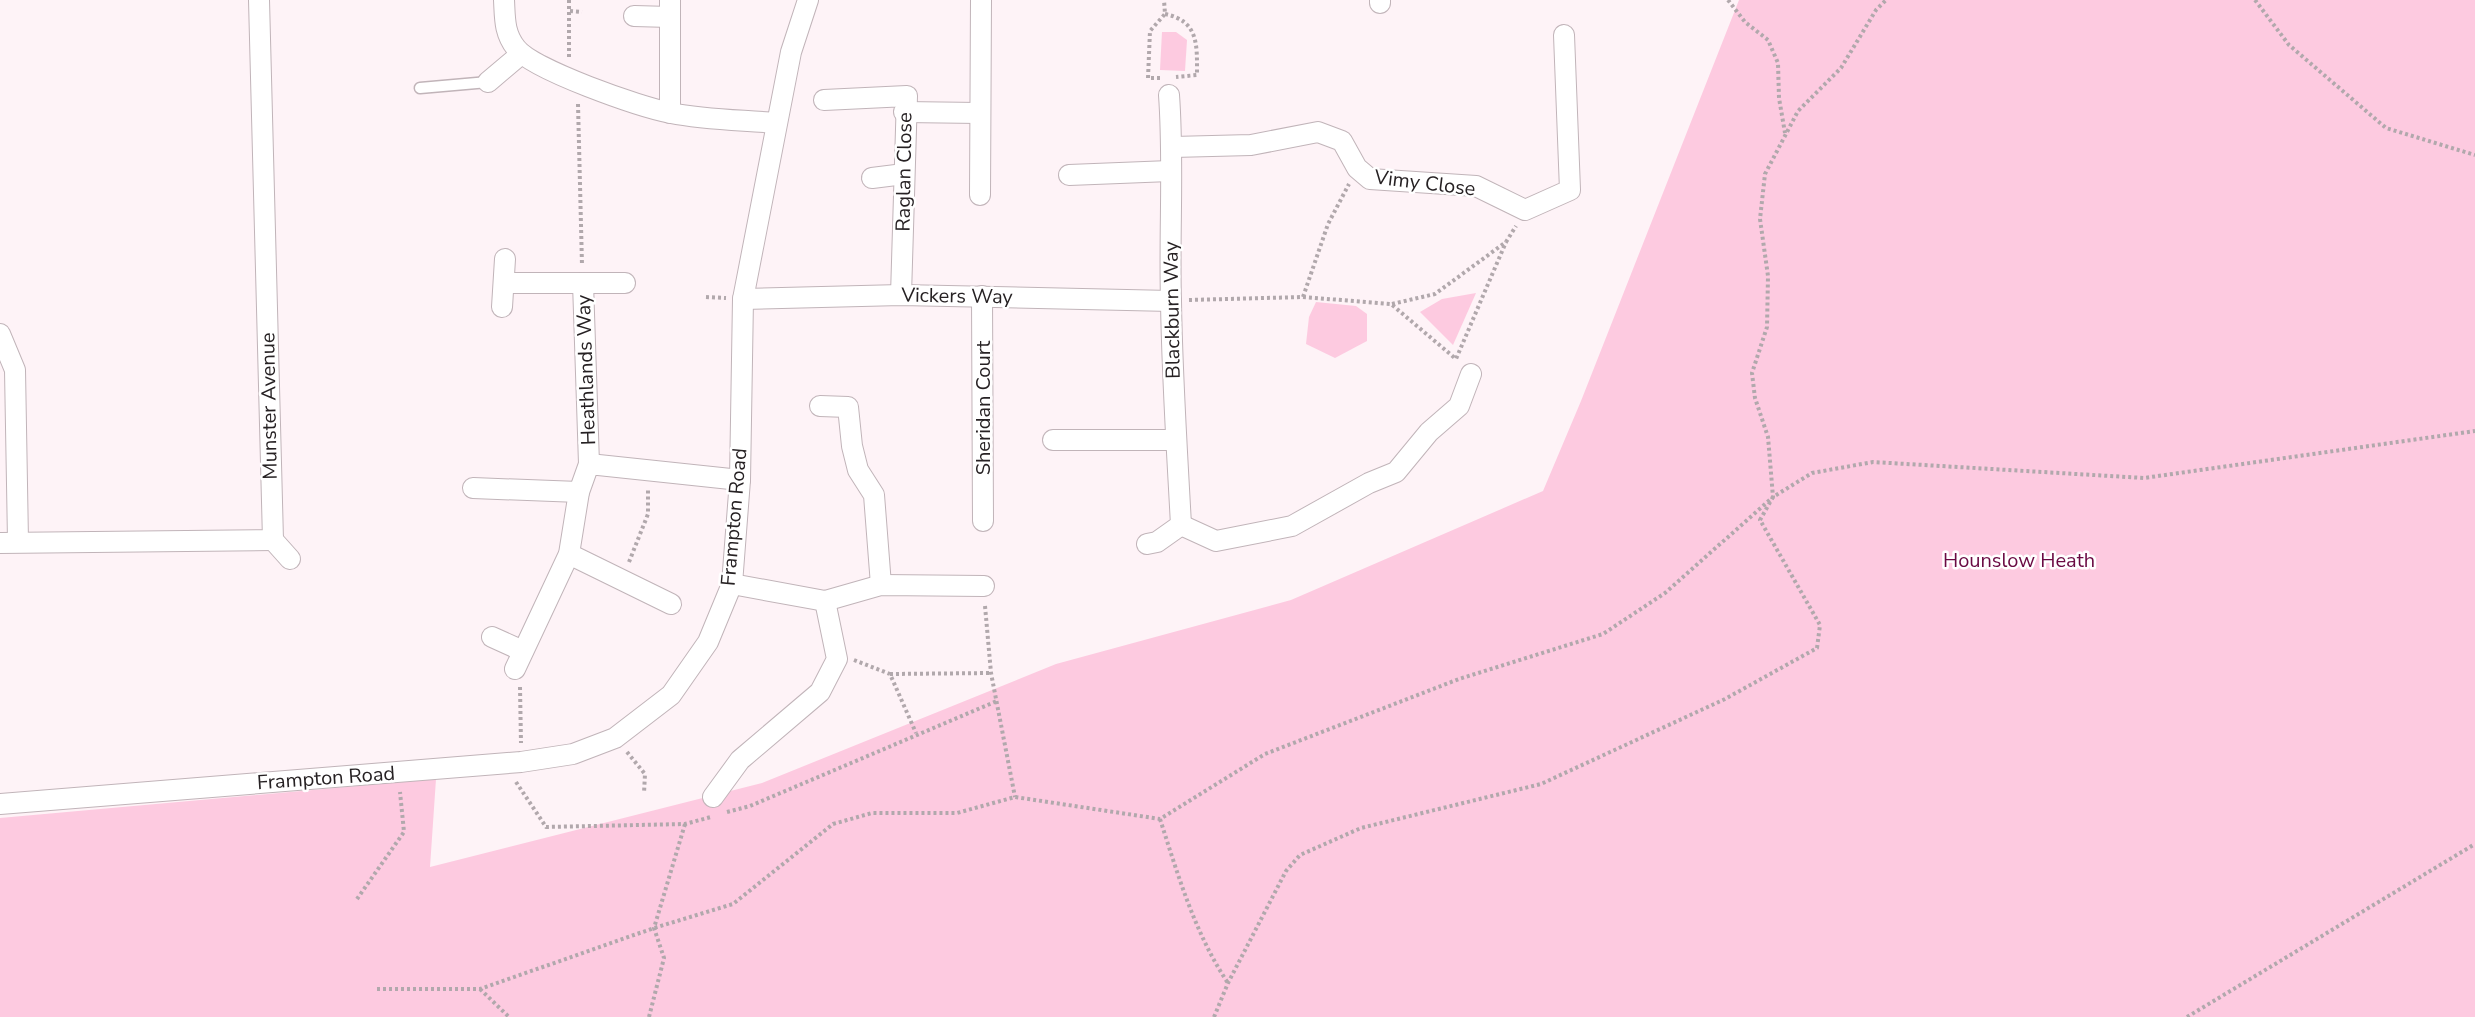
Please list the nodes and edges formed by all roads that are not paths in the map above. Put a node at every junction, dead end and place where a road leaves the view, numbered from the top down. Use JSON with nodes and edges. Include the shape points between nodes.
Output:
{"nodes":[{"id":1,"x":260,"y":0,"type":"edge"},
{"id":2,"x":504,"y":0,"type":"edge"},
{"id":3,"x":808,"y":0,"type":"edge"},
{"id":4,"x":981,"y":0,"type":"edge"},
{"id":5,"x":670,"y":8,"type":"edge"},
{"id":6,"x":634,"y":16,"type":"dead end"},
{"id":7,"x":1564,"y":35,"type":"dead end"},
{"id":8,"x":521,"y":54,"type":"junction"},
{"id":9,"x":488,"y":82,"type":"joint"},
{"id":10,"x":420,"y":88,"type":"dead end"},
{"id":11,"x":1169,"y":95,"type":"dead end"},
{"id":12,"x":824,"y":100,"type":"dead end"},
{"id":13,"x":904,"y":112,"type":"junction"},
{"id":14,"x":670,"y":113,"type":"junction"},
{"id":15,"x":979,"y":113,"type":"junction"},
{"id":16,"x":776,"y":123,"type":"junction"},
{"id":17,"x":1173,"y":147,"type":"junction"},
{"id":18,"x":1170,"y":171,"type":"junction"},
{"id":19,"x":904,"y":174,"type":"junction"},
{"id":20,"x":1069,"y":175,"type":"dead end"},
{"id":21,"x":872,"y":178,"type":"dead end"},
{"id":22,"x":980,"y":195,"type":"dead end"},
{"id":23,"x":505,"y":259,"type":"dead end"},
{"id":24,"x":504,"y":283,"type":"junction"},
{"id":25,"x":583,"y":283,"type":"junction"},
{"id":26,"x":625,"y":283,"type":"dead end"},
{"id":27,"x":901,"y":295,"type":"junction"},
{"id":28,"x":982,"y":296,"type":"junction"},
{"id":29,"x":743,"y":299,"type":"junction"},
{"id":30,"x":1171,"y":300,"type":"junction"},
{"id":31,"x":502,"y":307,"type":"dead end"},
{"id":32,"x":0,"y":334,"type":"edge"},
{"id":33,"x":1471,"y":374,"type":"dead end"},
{"id":34,"x":820,"y":406,"type":"dead end"},
{"id":35,"x":1053,"y":440,"type":"dead end"},
{"id":36,"x":1176,"y":440,"type":"junction"},
{"id":37,"x":589,"y":464,"type":"junction"},
{"id":38,"x":740,"y":480,"type":"junction"},
{"id":39,"x":473,"y":488,"type":"dead end"},
{"id":40,"x":579,"y":492,"type":"junction"},
{"id":41,"x":983,"y":521,"type":"dead end"},
{"id":42,"x":1181,"y":525,"type":"junction"},
{"id":43,"x":273,"y":540,"type":"junction"},
{"id":44,"x":9,"y":542,"type":"edge"},
{"id":45,"x":1147,"y":544,"type":"dead end"},
{"id":46,"x":570,"y":554,"type":"junction"},
{"id":47,"x":290,"y":559,"type":"dead end"},
{"id":48,"x":732,"y":584,"type":"junction"},
{"id":49,"x":881,"y":585,"type":"junction"},
{"id":50,"x":984,"y":586,"type":"road end"},
{"id":51,"x":825,"y":601,"type":"junction"},
{"id":52,"x":671,"y":604,"type":"dead end"},
{"id":53,"x":492,"y":637,"type":"dead end"},
{"id":54,"x":523,"y":651,"type":"junction"},
{"id":55,"x":515,"y":669,"type":"road end"},
{"id":56,"x":713,"y":796,"type":"dead end"},
{"id":57,"x":0,"y":804,"type":"edge"}],
"edges":[{"from":1,"to":43,"type":"street","name":"Munster Avenue"},
{"from":2,"to":8,"type":"street","via":[[505,29]]},
{"from":3,"to":16,"type":"street","name":"Frampton Road","via":[[791,52]]},
{"from":4,"to":15,"type":"street"},
{"from":5,"to":6,"type":"street"},
{"from":5,"to":14,"type":"street"},
{"from":7,"to":17,"type":"street","name":"Vimy Close","via":[[1570,190],[1525,210],[1476,186],[1370,179],[1357,168],[1342,141],[1318,132],[1251,145]]},
{"from":8,"to":9,"type":"street"},
{"from":8,"to":14,"type":"street","via":[[568,80]]},
{"from":9,"to":10,"type":"lane"},
{"from":11,"to":17,"type":"street","name":"Blackburn Way"},
{"from":12,"to":13,"type":"street","name":"Raglan Close","via":[[906,96]]},
{"from":13,"to":15,"type":"street"},
{"from":13,"to":19,"type":"street","name":"Raglan Close"},
{"from":14,"to":16,"type":"street"},
{"from":15,"to":22,"type":"street"},
{"from":16,"to":29,"type":"street","name":"Frampton Road"},
{"from":17,"to":18,"type":"street","name":"Blackburn Way"},
{"from":18,"to":20,"type":"street"},
{"from":18,"to":30,"type":"street","name":"Blackburn Way"},
{"from":19,"to":21,"type":"street"},
{"from":19,"to":27,"type":"street","name":"Raglan Close"},
{"from":23,"to":24,"type":"street"},
{"from":24,"to":25,"type":"street"},
{"from":24,"to":31,"type":"street"},
{"from":25,"to":26,"type":"street","name":"Heathlands Way"},
{"from":25,"to":37,"type":"street","name":"Heathlands Way"},
{"from":27,"to":28,"type":"street","name":"Vickers Way"},
{"from":27,"to":29,"type":"street","name":"Vickers Way"},
{"from":28,"to":30,"type":"street","name":"Vickers Way"},
{"from":28,"to":41,"type":"street","name":"Sheridan Court"},
{"from":29,"to":38,"type":"street","name":"Frampton Road"},
{"from":30,"to":36,"type":"street","name":"Blackburn Way"},
{"from":32,"to":44,"type":"street","via":[[15,370]]},
{"from":33,"to":42,"type":"street","via":[[1459,406],[1429,432],[1396,472],[1292,526],[1216,541]]},
{"from":34,"to":49,"type":"street","via":[[848,407],[858,470],[874,495]]},
{"from":35,"to":36,"type":"street"},
{"from":36,"to":42,"type":"street","name":"Blackburn Way"},
{"from":37,"to":38,"type":"street","name":"Heathlands Way"},
{"from":37,"to":40,"type":"street","name":"Heathlands Way"},
{"from":38,"to":48,"type":"street","name":"Frampton Road"},
{"from":39,"to":40,"type":"street"},
{"from":40,"to":46,"type":"street","name":"Heathlands Way"},
{"from":42,"to":45,"type":"street","via":[[1157,542]]},
{"from":43,"to":44,"type":"street"},
{"from":43,"to":47,"type":"street"},
{"from":46,"to":52,"type":"street"},
{"from":46,"to":54,"type":"street","name":"Heathlands Way"},
{"from":48,"to":51,"type":"street"},
{"from":48,"to":57,"type":"street","name":"Frampton Road","via":[[708,642],[671,695],[615,738],[573,754],[513,763]]},
{"from":49,"to":50,"type":"street"},
{"from":49,"to":51,"type":"street"},
{"from":51,"to":56,"type":"street","via":[[837,659],[820,692],[740,760]]},
{"from":53,"to":54,"type":"street"},
{"from":54,"to":55,"type":"street","name":"Heathlands Way"}]}
